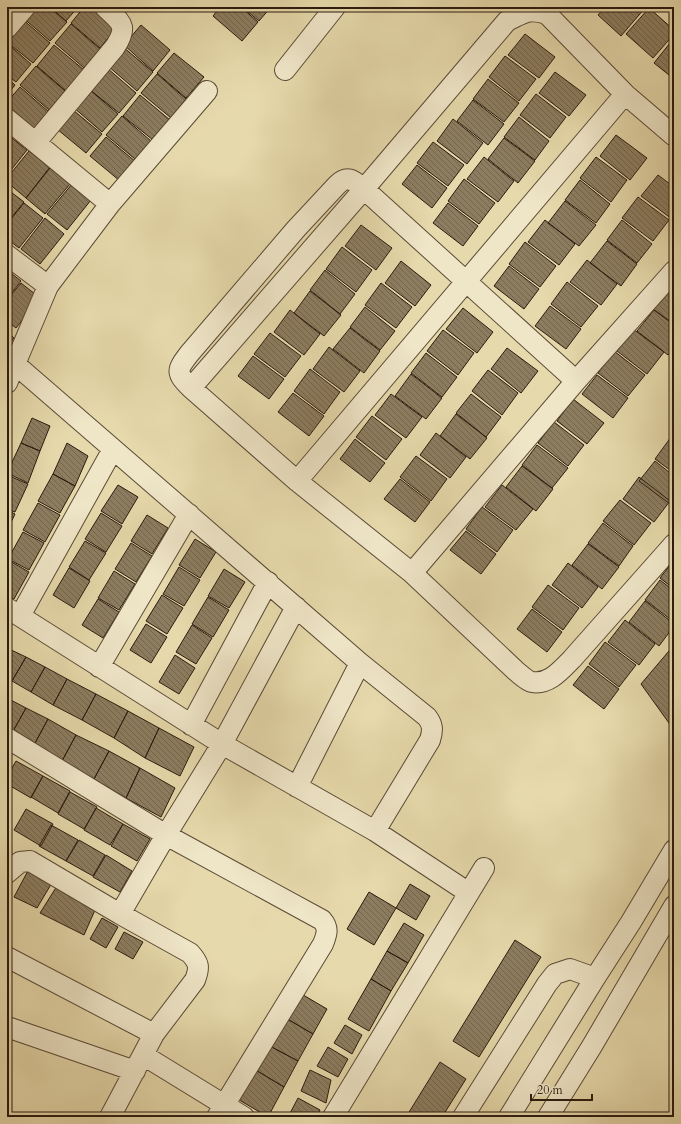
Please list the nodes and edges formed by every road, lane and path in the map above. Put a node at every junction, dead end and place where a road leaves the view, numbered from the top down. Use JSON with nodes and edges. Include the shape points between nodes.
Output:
{"nodes":[{"id":1,"x":25,"y":7,"type":"edge"},
{"id":2,"x":105,"y":7,"type":"edge"},
{"id":3,"x":335,"y":7,"type":"edge"},
{"id":4,"x":7,"y":28,"type":"edge"},
{"id":5,"x":285,"y":70,"type":"dead end"},
{"id":6,"x":208,"y":91,"type":"dead end"},
{"id":7,"x":625,"y":94,"type":"junction"},
{"id":8,"x":7,"y":119,"type":"edge"},
{"id":9,"x":674,"y":136,"type":"edge"},
{"id":10,"x":36,"y":142,"type":"junction"},
{"id":11,"x":364,"y":189,"type":"junction"},
{"id":12,"x":110,"y":204,"type":"junction"},
{"id":13,"x":7,"y":255,"type":"edge"},
{"id":14,"x":674,"y":271,"type":"edge"},
{"id":15,"x":466,"y":281,"type":"junction"},
{"id":16,"x":48,"y":286,"type":"junction"},
{"id":17,"x":15,"y":364,"type":"junction"},
{"id":18,"x":576,"y":381,"type":"junction"},
{"id":19,"x":7,"y":383,"type":"edge"},
{"id":20,"x":113,"y":449,"type":"junction"},
{"id":21,"x":297,"y":481,"type":"junction"},
{"id":22,"x":189,"y":514,"type":"junction"},
{"id":23,"x":674,"y":544,"type":"edge"},
{"id":24,"x":412,"y":573,"type":"junction"},
{"id":25,"x":268,"y":582,"type":"junction"},
{"id":26,"x":296,"y":607,"type":"junction"},
{"id":27,"x":14,"y":612,"type":"edge"},
{"id":28,"x":360,"y":663,"type":"junction"},
{"id":29,"x":99,"y":667,"type":"junction"},
{"id":30,"x":191,"y":725,"type":"junction"},
{"id":31,"x":7,"y":738,"type":"edge"},
{"id":32,"x":222,"y":744,"type":"junction"},
{"id":33,"x":297,"y":787,"type":"junction"},
{"id":34,"x":375,"y":831,"type":"junction"},
{"id":35,"x":166,"y":835,"type":"junction"},
{"id":36,"x":674,"y":850,"type":"edge"},
{"id":37,"x":484,"y":868,"type":"dead end"},
{"id":38,"x":7,"y":873,"type":"edge"},
{"id":39,"x":470,"y":893,"type":"junction"},
{"id":40,"x":674,"y":906,"type":"edge"},
{"id":41,"x":120,"y":914,"type":"junction"},
{"id":42,"x":7,"y":957,"type":"edge"},
{"id":43,"x":595,"y":978,"type":"junction"},
{"id":44,"x":7,"y":1027,"type":"edge"},
{"id":45,"x":154,"y":1034,"type":"junction"},
{"id":46,"x":139,"y":1063,"type":"junction"},
{"id":47,"x":221,"y":1111,"type":"edge"},
{"id":48,"x":110,"y":1117,"type":"edge"},
{"id":49,"x":244,"y":1117,"type":"edge"},
{"id":50,"x":333,"y":1117,"type":"edge"},
{"id":51,"x":463,"y":1117,"type":"edge"},
{"id":52,"x":509,"y":1117,"type":"edge"},
{"id":53,"x":548,"y":1117,"type":"edge"}],
"edges":[{"from":1,"to":4,"type":"street"},
{"from":2,"to":10,"type":"street","via":[[120,22],[123,29],[121,37]]},
{"from":3,"to":5,"type":"street"},
{"from":6,"to":12,"type":"street"},
{"from":7,"to":9,"type":"street"},
{"from":7,"to":11,"type":"street","via":[[547,14],[535,10],[525,12],[507,21]]},
{"from":7,"to":15,"type":"street"},
{"from":8,"to":10,"type":"street"},
{"from":10,"to":12,"type":"street"},
{"from":11,"to":15,"type":"street"},
{"from":11,"to":21,"type":"street","via":[[191,388]]},
{"from":12,"to":16,"type":"street"},
{"from":13,"to":16,"type":"street"},
{"from":14,"to":18,"type":"street"},
{"from":15,"to":18,"type":"street"},
{"from":15,"to":21,"type":"street"},
{"from":16,"to":17,"type":"street"},
{"from":17,"to":19,"type":"street"},
{"from":17,"to":20,"type":"street"},
{"from":18,"to":24,"type":"street"},
{"from":20,"to":22,"type":"street"},
{"from":20,"to":27,"type":"street"},
{"from":21,"to":24,"type":"street"},
{"from":22,"to":25,"type":"street"},
{"from":22,"to":29,"type":"street"},
{"from":23,"to":24,"type":"street","via":[[572,660],[544,682],[531,682],[516,671]]},
{"from":25,"to":26,"type":"street"},
{"from":25,"to":30,"type":"street"},
{"from":26,"to":28,"type":"street"},
{"from":26,"to":32,"type":"street"},
{"from":27,"to":29,"type":"street"},
{"from":28,"to":33,"type":"street"},
{"from":28,"to":34,"type":"street","via":[[427,717],[432,724],[430,740]]},
{"from":29,"to":30,"type":"street"},
{"from":30,"to":32,"type":"street"},
{"from":31,"to":35,"type":"street"},
{"from":32,"to":33,"type":"street"},
{"from":32,"to":35,"type":"street"},
{"from":33,"to":34,"type":"street"},
{"from":34,"to":39,"type":"street"},
{"from":35,"to":41,"type":"street"},
{"from":35,"to":47,"type":"street","via":[[322,920],[327,929],[324,944]]},
{"from":36,"to":43,"type":"street"},
{"from":37,"to":39,"type":"street"},
{"from":38,"to":41,"type":"street","via":[[20,862],[30,861]]},
{"from":39,"to":50,"type":"street"},
{"from":40,"to":53,"type":"street"},
{"from":41,"to":45,"type":"street","via":[[190,953],[197,961],[198,971],[195,980]]},
{"from":42,"to":45,"type":"street"},
{"from":43,"to":51,"type":"street","via":[[570,969],[555,974]]},
{"from":43,"to":52,"type":"street"},
{"from":44,"to":46,"type":"street"},
{"from":45,"to":46,"type":"street"},
{"from":46,"to":47,"type":"street"},
{"from":46,"to":48,"type":"street"},
{"from":47,"to":49,"type":"street"}]}
